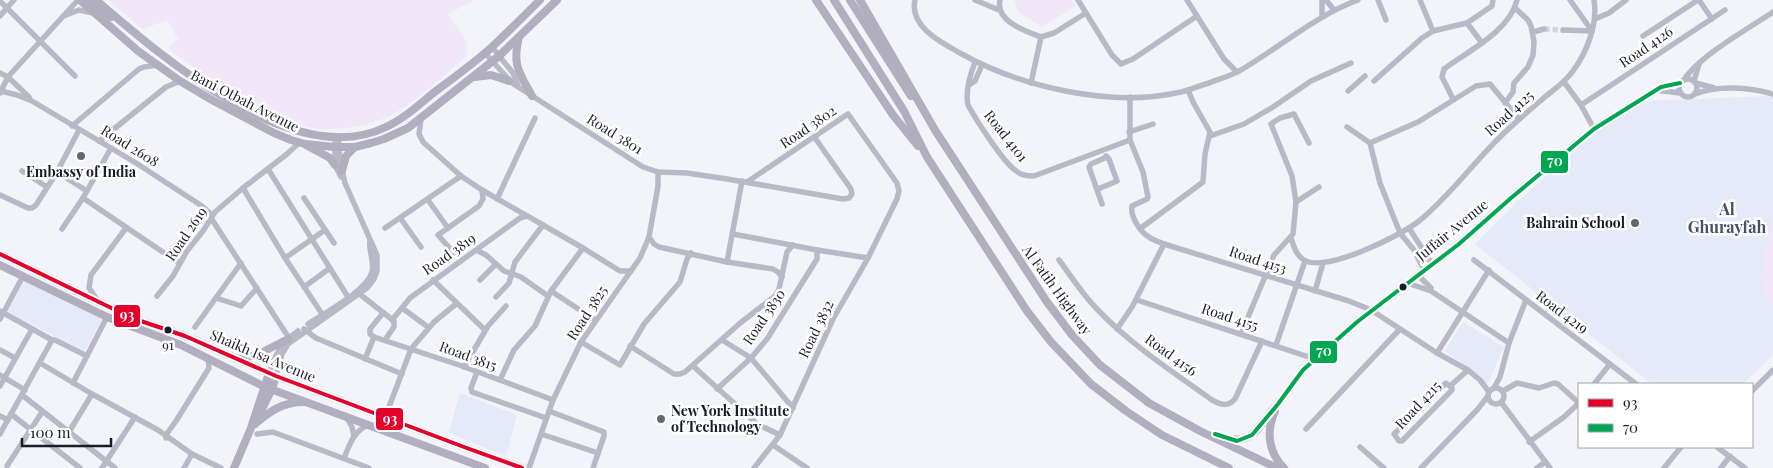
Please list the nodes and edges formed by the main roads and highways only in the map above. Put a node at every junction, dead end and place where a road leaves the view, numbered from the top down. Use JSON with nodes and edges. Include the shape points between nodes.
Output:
{"nodes":[{"id":1,"x":79,"y":0,"type":"edge"},
{"id":2,"x":87,"y":0,"type":"edge"},
{"id":3,"x":96,"y":0,"type":"edge"},
{"id":4,"x":540,"y":0,"type":"edge"},
{"id":5,"x":557,"y":0,"type":"edge"},
{"id":6,"x":816,"y":0,"type":"edge"},
{"id":7,"x":834,"y":0,"type":"edge"},
{"id":8,"x":850,"y":0,"type":"edge"},
{"id":9,"x":860,"y":0,"type":"edge"},
{"id":10,"x":117,"y":19,"type":"junction"},
{"id":11,"x":520,"y":36,"type":"junction"},
{"id":12,"x":146,"y":44,"type":"junction"},
{"id":13,"x":138,"y":51,"type":"junction"},
{"id":14,"x":473,"y":78,"type":"junction"},
{"id":15,"x":509,"y":81,"type":"road end"},
{"id":16,"x":532,"y":96,"type":"road end"},
{"id":17,"x":936,"y":130,"type":"junction"},
{"id":18,"x":302,"y":143,"type":"junction"},
{"id":19,"x":355,"y":146,"type":"junction"},
{"id":20,"x":927,"y":157,"type":"junction"},
{"id":21,"x":0,"y":254,"type":"edge"},
{"id":22,"x":0,"y":265,"type":"edge"},
{"id":23,"x":288,"y":338,"type":"road end"},
{"id":24,"x":236,"y":359,"type":"junction"},
{"id":25,"x":272,"y":374,"type":"junction"},
{"id":26,"x":269,"y":388,"type":"junction"},
{"id":27,"x":308,"y":402,"type":"junction"},
{"id":28,"x":254,"y":428,"type":"junction"},
{"id":29,"x":1200,"y":431,"type":"junction"},
{"id":30,"x":234,"y":468,"type":"edge"},
{"id":31,"x":485,"y":468,"type":"edge"},
{"id":32,"x":522,"y":468,"type":"edge"},
{"id":33,"x":1229,"y":468,"type":"edge"},
{"id":34,"x":1277,"y":468,"type":"edge"},
{"id":35,"x":1284,"y":468,"type":"edge"}],
"edges":[{"from":1,"to":13,"type":"main road","name":"Bani Otbah Avenue"},
{"from":2,"to":10,"type":"main road","via":[[106,15]]},
{"from":3,"to":10,"type":"main road","name":"Bani Otbah Avenue"},
{"from":4,"to":12,"type":"main road","name":"Bani Otbah Avenue","via":[[485,53],[404,116],[368,133],[316,135],[280,126],[198,81]]},
{"from":5,"to":11,"type":"main road","name":"Bani Otbah Avenue"},
{"from":6,"to":20,"type":"main road","via":[[892,115]]},
{"from":7,"to":20,"type":"main road","via":[[904,111]]},
{"from":8,"to":17,"type":"main road","name":"Al Fatih Highway","via":[[903,85]]},
{"from":9,"to":17,"type":"main road","name":"Al Fatih Highway"},
{"from":10,"to":12,"type":"main road","name":"Bani Otbah Avenue"},
{"from":11,"to":14,"type":"main road","name":"Bani Otbah Avenue"},
{"from":11,"to":16,"type":"main road","via":[[515,60]]},
{"from":12,"to":13,"type":"main road"},
{"from":13,"to":18,"type":"main road","name":"Bani Otbah Avenue","via":[[180,81],[274,133]]},
{"from":14,"to":15,"type":"main road","via":[[491,75]]},
{"from":14,"to":19,"type":"main road","name":"Bani Otbah Avenue","via":[[408,128]]},
{"from":17,"to":29,"type":"main road","name":"Al Fatih Highway","via":[[1047,302],[1072,335],[1100,365],[1132,391]]},
{"from":18,"to":19,"type":"main road","name":"Bani Otbah Avenue"},
{"from":18,"to":19,"type":"main road","via":[[330,158],[338,168]]},
{"from":20,"to":33,"type":"main road","via":[[1027,311],[1077,371],[1138,420]]},
{"from":21,"to":24,"type":"main road","name":"Shaikh Isa Avenue","via":[[132,318],[185,336]]},
{"from":22,"to":26,"type":"main road","name":"Shaikh Isa Avenue","via":[[107,317],[181,345]]},
{"from":23,"to":24,"type":"main road","via":[[257,355]]},
{"from":24,"to":25,"type":"main road","name":"Shaikh Isa Avenue"},
{"from":25,"to":26,"type":"main road"},
{"from":25,"to":32,"type":"main road","name":"Shaikh Isa Avenue"},
{"from":26,"to":27,"type":"main road","name":"Shaikh Isa Avenue"},
{"from":26,"to":28,"type":"main road"},
{"from":27,"to":28,"type":"main road","via":[[280,406],[266,414]]},
{"from":27,"to":31,"type":"main road","name":"Shaikh Isa Avenue"},
{"from":28,"to":30,"type":"main road"},
{"from":29,"to":34,"type":"main road","name":"Al Fatih Highway"},
{"from":29,"to":35,"type":"main road","via":[[1233,441],[1246,439],[1278,404],[1270,425],[1270,438],[1275,457]]}]}
